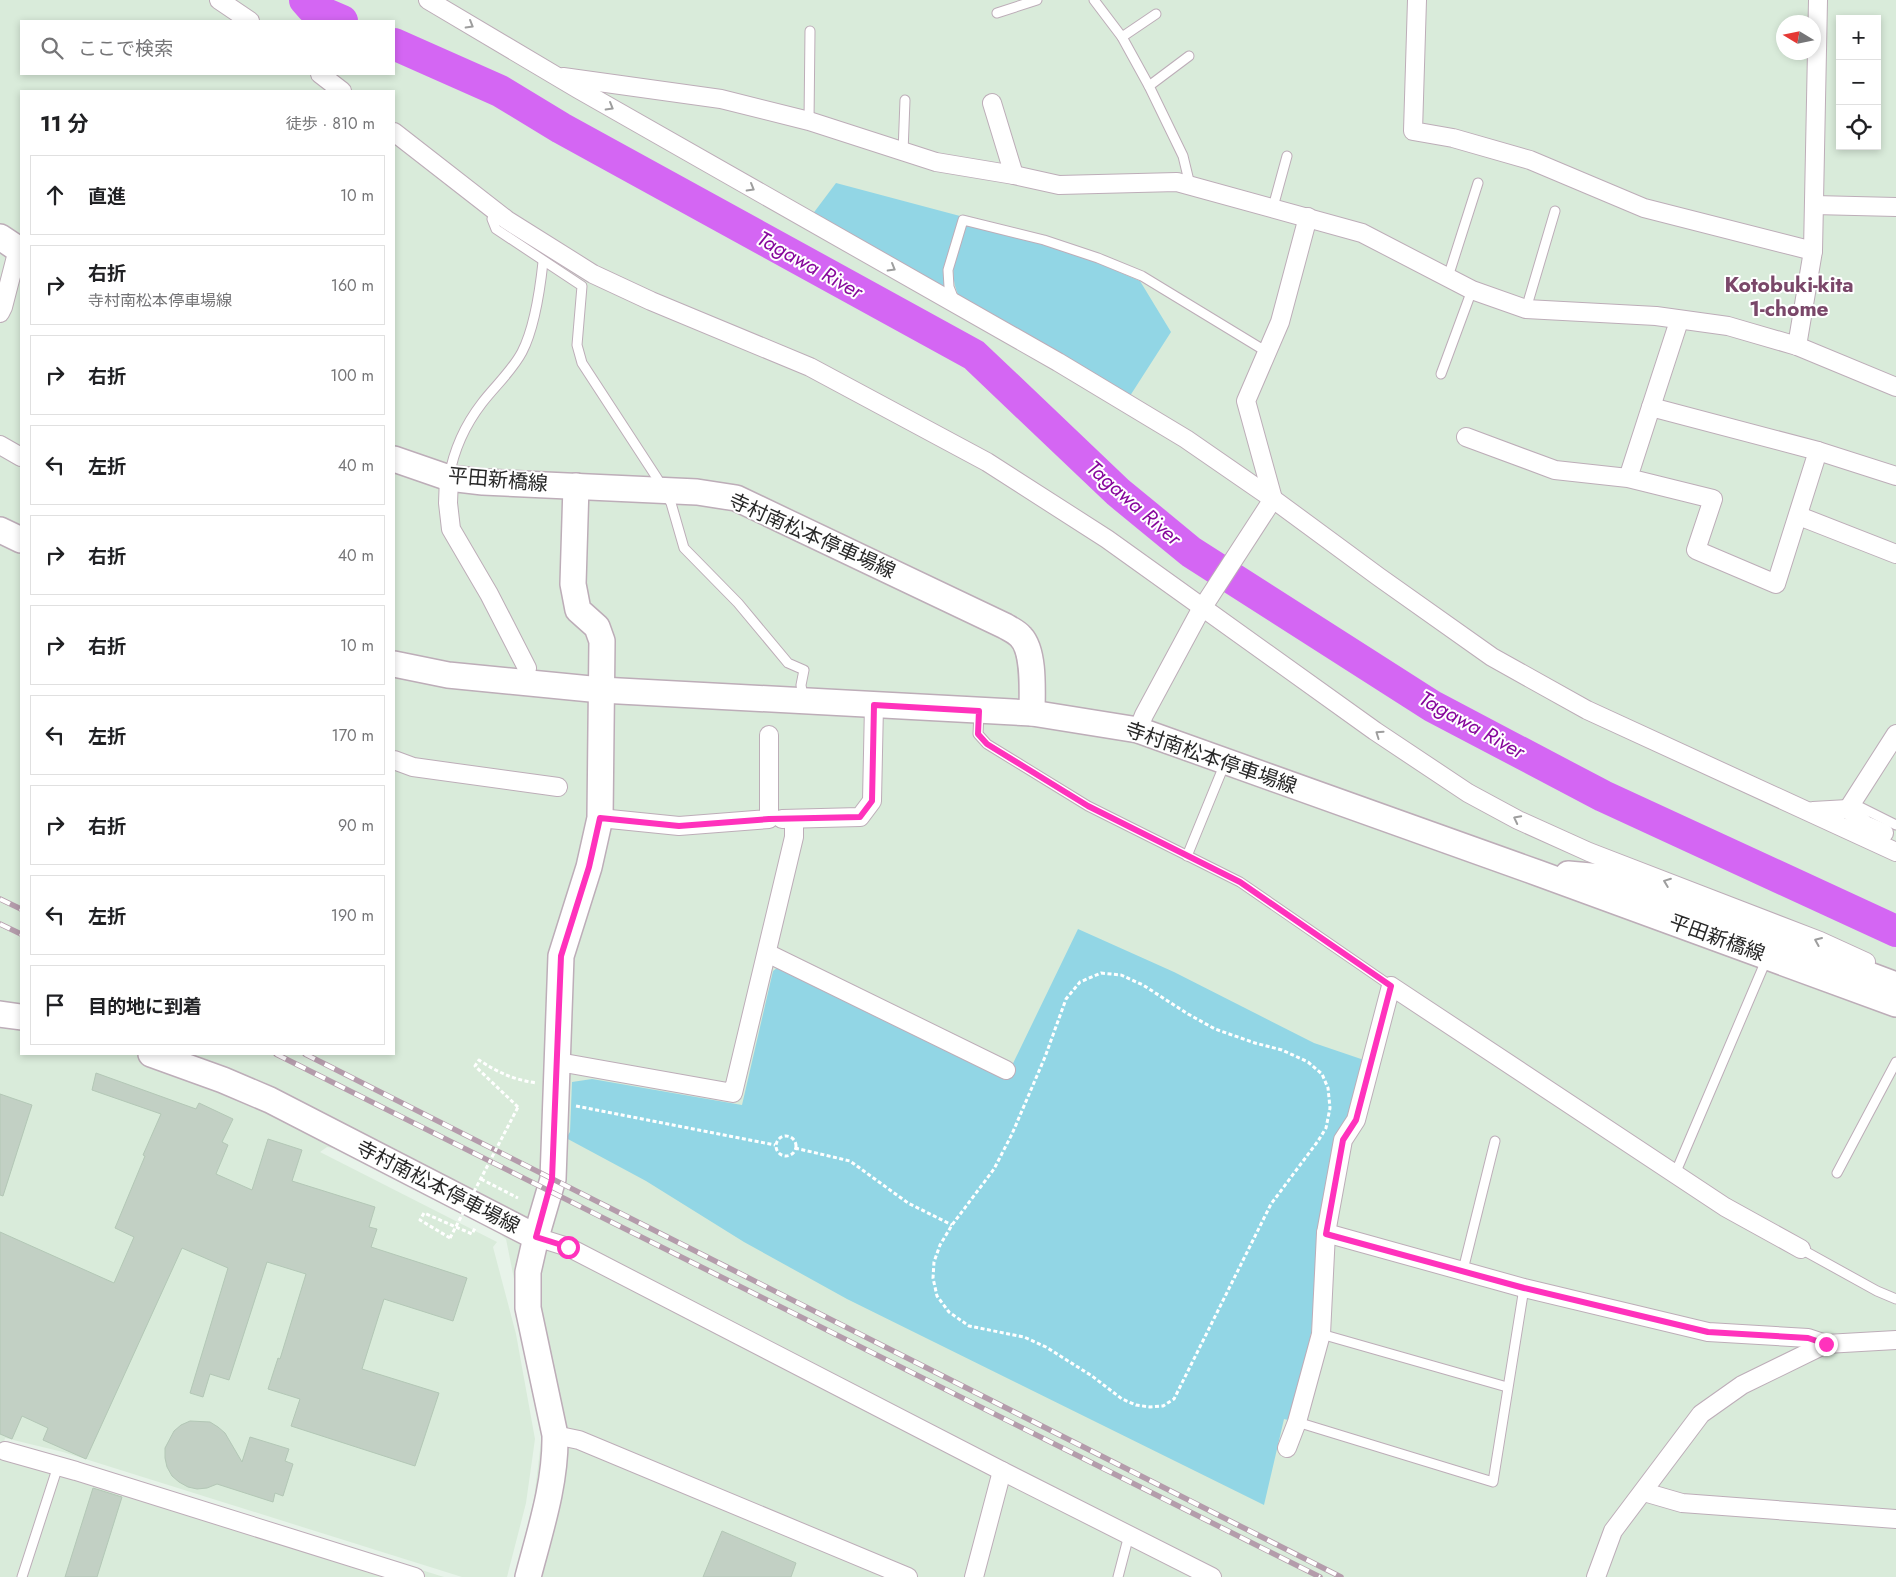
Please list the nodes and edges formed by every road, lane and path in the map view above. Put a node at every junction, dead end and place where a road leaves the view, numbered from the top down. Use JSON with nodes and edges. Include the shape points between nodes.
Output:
{"nodes":[{"id":1,"x":219,"y":0,"type":"edge"},
{"id":2,"x":428,"y":0,"type":"edge"},
{"id":3,"x":1036,"y":0,"type":"edge"},
{"id":4,"x":1094,"y":0,"type":"edge"},
{"id":5,"x":1417,"y":0,"type":"edge"},
{"id":6,"x":1818,"y":0,"type":"edge"},
{"id":7,"x":997,"y":12,"type":"dead end"},
{"id":8,"x":1156,"y":14,"type":"dead end"},
{"id":9,"x":249,"y":20,"type":"edge"},
{"id":10,"x":810,"y":31,"type":"dead end"},
{"id":11,"x":1122,"y":37,"type":"junction"},
{"id":12,"x":1189,"y":56,"type":"dead end"},
{"id":13,"x":321,"y":75,"type":"edge"},
{"id":14,"x":556,"y":76,"type":"junction"},
{"id":15,"x":1148,"y":86,"type":"junction"},
{"id":16,"x":340,"y":90,"type":"edge"},
{"id":17,"x":904,"y":100,"type":"dead end"},
{"id":18,"x":992,"y":103,"type":"dead end"},
{"id":19,"x":809,"y":121,"type":"junction"},
{"id":20,"x":395,"y":133,"type":"edge"},
{"id":21,"x":903,"y":152,"type":"junction"},
{"id":22,"x":1288,"y":156,"type":"dead end"},
{"id":23,"x":1014,"y":175,"type":"junction"},
{"id":24,"x":1478,"y":183,"type":"dead end"},
{"id":25,"x":1190,"y":185,"type":"junction"},
{"id":26,"x":1814,"y":205,"type":"junction"},
{"id":27,"x":1273,"y":207,"type":"junction"},
{"id":28,"x":1896,"y":207,"type":"edge"},
{"id":29,"x":494,"y":211,"type":"junction"},
{"id":30,"x":1555,"y":211,"type":"dead end"},
{"id":31,"x":1308,"y":217,"type":"junction"},
{"id":32,"x":13,"y":246,"type":"edge"},
{"id":33,"x":1813,"y":251,"type":"junction"},
{"id":34,"x":543,"y":262,"type":"junction"},
{"id":35,"x":1448,"y":277,"type":"junction"},
{"id":36,"x":1472,"y":290,"type":"junction"},
{"id":37,"x":956,"y":304,"type":"junction"},
{"id":38,"x":1526,"y":309,"type":"junction"},
{"id":39,"x":0,"y":313,"type":"edge"},
{"id":40,"x":1679,"y":321,"type":"junction"},
{"id":41,"x":1797,"y":346,"type":"junction"},
{"id":42,"x":1267,"y":352,"type":"junction"},
{"id":43,"x":1441,"y":374,"type":"dead end"},
{"id":44,"x":1896,"y":386,"type":"edge"},
{"id":45,"x":1651,"y":407,"type":"junction"},
{"id":46,"x":1466,"y":437,"type":"dead end"},
{"id":47,"x":0,"y":445,"type":"edge"},
{"id":48,"x":1818,"y":451,"type":"junction"},
{"id":49,"x":20,"y":456,"type":"edge"},
{"id":50,"x":395,"y":459,"type":"edge"},
{"id":51,"x":1896,"y":476,"type":"edge"},
{"id":52,"x":449,"y":478,"type":"junction"},
{"id":53,"x":1628,"y":478,"type":"junction"},
{"id":54,"x":576,"y":486,"type":"junction"},
{"id":55,"x":664,"y":490,"type":"junction"},
{"id":56,"x":1272,"y":501,"type":"junction"},
{"id":57,"x":1799,"y":516,"type":"junction"},
{"id":58,"x":0,"y":530,"type":"edge"},
{"id":59,"x":20,"y":540,"type":"edge"},
{"id":60,"x":1896,"y":554,"type":"edge"},
{"id":61,"x":1206,"y":604,"type":"junction"},
{"id":62,"x":395,"y":664,"type":"edge"},
{"id":63,"x":527,"y":668,"type":"dead end"},
{"id":64,"x":601,"y":690,"type":"junction"},
{"id":65,"x":803,"y":701,"type":"junction"},
{"id":66,"x":874,"y":705,"type":"junction"},
{"id":67,"x":979,"y":711,"type":"junction"},
{"id":68,"x":1032,"y":713,"type":"junction"},
{"id":69,"x":1138,"y":730,"type":"junction"},
{"id":70,"x":1896,"y":734,"type":"edge"},
{"id":71,"x":769,"y":735,"type":"dead end"},
{"id":72,"x":395,"y":760,"type":"edge"},
{"id":73,"x":1226,"y":760,"type":"junction"},
{"id":74,"x":558,"y":787,"type":"dead end"},
{"id":75,"x":1850,"y":806,"type":"junction"},
{"id":76,"x":1810,"y":811,"type":"junction"},
{"id":77,"x":600,"y":818,"type":"junction"},
{"id":78,"x":769,"y":819,"type":"junction"},
{"id":79,"x":794,"y":819,"type":"junction"},
{"id":80,"x":1896,"y":825,"type":"edge"},
{"id":81,"x":1896,"y":839,"type":"edge"},
{"id":82,"x":1896,"y":852,"type":"edge"},
{"id":83,"x":1187,"y":856,"type":"junction"},
{"id":84,"x":1538,"y":872,"type":"junction"},
{"id":85,"x":766,"y":953,"type":"junction"},
{"id":86,"x":1767,"y":956,"type":"junction"},
{"id":87,"x":1893,"y":978,"type":"edge"},
{"id":88,"x":1391,"y":986,"type":"junction"},
{"id":89,"x":1896,"y":1004,"type":"edge"},
{"id":90,"x":0,"y":1014,"type":"edge"},
{"id":91,"x":20,"y":1017,"type":"edge"},
{"id":92,"x":154,"y":1055,"type":"edge"},
{"id":93,"x":1896,"y":1062,"type":"edge"},
{"id":94,"x":558,"y":1064,"type":"junction"},
{"id":95,"x":1006,"y":1070,"type":"dead end"},
{"id":96,"x":538,"y":1083,"type":"dead end"},
{"id":97,"x":568,"y":1104,"type":"dead end"},
{"id":98,"x":1495,"y":1141,"type":"dead end"},
{"id":99,"x":775,"y":1145,"type":"junction"},
{"id":100,"x":796,"y":1148,"type":"junction"},
{"id":101,"x":1837,"y":1173,"type":"dead end"},
{"id":102,"x":1675,"y":1174,"type":"junction"},
{"id":103,"x":481,"y":1179,"type":"junction"},
{"id":104,"x":518,"y":1198,"type":"dead end"},
{"id":105,"x":952,"y":1225,"type":"junction"},
{"id":106,"x":472,"y":1234,"type":"dead end"},
{"id":107,"x":1326,"y":1234,"type":"junction"},
{"id":108,"x":536,"y":1237,"type":"junction"},
{"id":109,"x":1801,"y":1249,"type":"joint"},
{"id":110,"x":1463,"y":1270,"type":"junction"},
{"id":111,"x":1524,"y":1288,"type":"junction"},
{"id":112,"x":1896,"y":1299,"type":"edge"},
{"id":113,"x":1321,"y":1334,"type":"junction"},
{"id":114,"x":1896,"y":1340,"type":"edge"},
{"id":115,"x":1826,"y":1344,"type":"junction"},
{"id":116,"x":1507,"y":1387,"type":"junction"},
{"id":117,"x":1297,"y":1422,"type":"junction"},
{"id":118,"x":555,"y":1436,"type":"junction"},
{"id":119,"x":1287,"y":1448,"type":"dead end"},
{"id":120,"x":5,"y":1451,"type":"dead end"},
{"id":121,"x":58,"y":1466,"type":"junction"},
{"id":122,"x":1002,"y":1471,"type":"junction"},
{"id":123,"x":1644,"y":1492,"type":"junction"},
{"id":124,"x":1896,"y":1519,"type":"edge"},
{"id":125,"x":1129,"y":1535,"type":"junction"},
{"id":126,"x":22,"y":1577,"type":"edge"},
{"id":127,"x":415,"y":1577,"type":"edge"},
{"id":128,"x":528,"y":1577,"type":"edge"},
{"id":129,"x":908,"y":1577,"type":"edge"},
{"id":130,"x":974,"y":1577,"type":"edge"},
{"id":131,"x":1118,"y":1577,"type":"edge"},
{"id":132,"x":1212,"y":1577,"type":"edge"},
{"id":133,"x":1596,"y":1577,"type":"edge"}],
"edges":[{"from":1,"to":9,"type":"street"},
{"from":2,"to":14,"type":"street","one_way":true},
{"from":3,"to":7,"type":"lane"},
{"from":4,"to":11,"type":"lane"},
{"from":5,"to":33,"type":"street","via":[[1413,131],[1453,138],[1530,160],[1644,208]]},
{"from":6,"to":26,"type":"street"},
{"from":8,"to":11,"type":"lane"},
{"from":10,"to":19,"type":"lane"},
{"from":11,"to":15,"type":"lane"},
{"from":12,"to":15,"type":"lane"},
{"from":13,"to":16,"type":"street"},
{"from":14,"to":19,"type":"street","via":[[721,99]]},
{"from":14,"to":37,"type":"street","one_way":true},
{"from":15,"to":25,"type":"lane","via":[[1183,156]]},
{"from":17,"to":21,"type":"lane"},
{"from":18,"to":23,"type":"street"},
{"from":19,"to":21,"type":"street"},
{"from":20,"to":29,"type":"street"},
{"from":21,"to":23,"type":"street","via":[[936,162]]},
{"from":22,"to":27,"type":"lane"},
{"from":23,"to":25,"type":"street","via":[[1059,185],[1177,182]]},
{"from":24,"to":35,"type":"lane"},
{"from":25,"to":27,"type":"street"},
{"from":26,"to":28,"type":"street"},
{"from":26,"to":33,"type":"street"},
{"from":27,"to":31,"type":"street"},
{"from":29,"to":34,"type":"lane","via":[[492,218],[496,229]]},
{"from":29,"to":61,"type":"street","via":[[592,274],[810,367],[988,462]]},
{"from":30,"to":38,"type":"lane"},
{"from":31,"to":35,"type":"street","via":[[1362,233]]},
{"from":31,"to":42,"type":"street","via":[[1280,322]]},
{"from":32,"to":39,"type":"street"},
{"from":33,"to":41,"type":"street"},
{"from":34,"to":52,"type":"lane","via":[[540,289],[523,350],[463,430]]},
{"from":34,"to":55,"type":"lane","via":[[582,286],[577,345],[582,363]]},
{"from":35,"to":36,"type":"street"},
{"from":36,"to":38,"type":"street"},
{"from":36,"to":43,"type":"lane"},
{"from":37,"to":42,"type":"lane","via":[[948,270],[963,220],[1044,240],[1142,276]]},
{"from":37,"to":56,"type":"street","via":[[1178,434]]},
{"from":38,"to":40,"type":"street","via":[[1656,316]]},
{"from":40,"to":41,"type":"street","via":[[1728,326]]},
{"from":40,"to":45,"type":"street"},
{"from":41,"to":44,"type":"street"},
{"from":42,"to":56,"type":"street","via":[[1246,401]]},
{"from":45,"to":48,"type":"street"},
{"from":45,"to":53,"type":"street"},
{"from":46,"to":53,"type":"street","via":[[1556,470]]},
{"from":47,"to":49,"type":"street"},
{"from":48,"to":51,"type":"street"},
{"from":48,"to":57,"type":"street"},
{"from":50,"to":52,"type":"main road","name":"平田新橋線"},
{"from":52,"to":54,"type":"main road","name":"平田新橋線"},
{"from":52,"to":63,"type":"street","via":[[451,529]]},
{"from":53,"to":57,"type":"street","via":[[1713,499],[1696,550],[1776,584]]},
{"from":54,"to":55,"type":"main road","name":"寺村南松本停車場線"},
{"from":54,"to":64,"type":"main road","name":"寺村南松本停車場線","via":[[573,584],[578,610],[597,627],[602,641]]},
{"from":55,"to":65,"type":"lane","via":[[684,548],[738,603],[788,663],[804,670],[801,685]]},
{"from":55,"to":68,"type":"main road","name":"寺村南松本停車場線","via":[[736,498],[1004,626],[1021,637],[1029,654],[1033,682]]},
{"from":56,"to":61,"type":"street"},
{"from":56,"to":76,"type":"street","via":[[1492,657],[1587,710]]},
{"from":57,"to":60,"type":"street"},
{"from":58,"to":59,"type":"main road"},
{"from":61,"to":69,"type":"street"},
{"from":87,"to":61,"type":"street","one_way":true,"via":[[1820,941],[1589,852],[1468,793],[1421,763]]},
{"from":62,"to":64,"type":"main road","via":[[448,676]]},
{"from":64,"to":65,"type":"main road"},
{"from":64,"to":77,"type":"main road","name":"寺村南松本停車場線"},
{"from":65,"to":66,"type":"main road"},
{"from":66,"to":67,"type":"main road"},
{"from":66,"to":79,"type":"street","via":[[872,801],[860,817]]},
{"from":67,"to":68,"type":"main road"},
{"from":67,"to":83,"type":"lane","via":[[978,734],[987,744],[1088,806]]},
{"from":68,"to":69,"type":"main road","name":"寺村南松本停車場線"},
{"from":69,"to":73,"type":"main road","name":"寺村南松本停車場線"},
{"from":70,"to":75,"type":"street"},
{"from":71,"to":78,"type":"street"},
{"from":72,"to":74,"type":"street","via":[[413,767]]},
{"from":73,"to":83,"type":"lane"},
{"from":73,"to":84,"type":"main road","name":"寺村南松本停車場線"},
{"from":75,"to":76,"type":"street"},
{"from":75,"to":80,"type":"lane"},
{"from":75,"to":81,"type":"street","via":[[1866,825]]},
{"from":76,"to":82,"type":"street"},
{"from":77,"to":78,"type":"street","via":[[679,826]]},
{"from":77,"to":94,"type":"main road","name":"寺村南松本停車場線","via":[[589,867],[561,956]]},
{"from":78,"to":79,"type":"street"},
{"from":79,"to":85,"type":"street","via":[[794,837]]},
{"from":83,"to":88,"type":"lane","via":[[1240,882]]},
{"from":84,"to":86,"type":"main road","name":"平田新橋線"},
{"from":84,"to":87,"type":"main road","via":[[1602,877],[1624,883]]},
{"from":85,"to":94,"type":"street","via":[[733,1093]]},
{"from":85,"to":95,"type":"street"},
{"from":86,"to":89,"type":"main road","name":"平田新橋線"},
{"from":86,"to":102,"type":"lane"},
{"from":88,"to":102,"type":"street"},
{"from":88,"to":107,"type":"street","via":[[1356,1120],[1343,1140]]},
{"from":90,"to":91,"type":"main road"},
{"from":92,"to":108,"type":"main road","name":"寺村南松本停車場線","via":[[270,1100]]},
{"from":93,"to":101,"type":"lane"},
{"from":94,"to":108,"type":"main road","name":"寺村南松本停車場線","via":[[552,1179]]},
{"from":96,"to":103,"type":"path","bridge":true,"via":[[514,1079],[479,1060],[475,1066],[518,1107]]},
{"from":97,"to":99,"type":"path"},
{"from":98,"to":110,"type":"lane"},
{"from":99,"to":100,"type":"path","via":[[779,1154],[786,1156]]},
{"from":99,"to":100,"type":"path","via":[[780,1137],[787,1136],[793,1138]]},
{"from":100,"to":105,"type":"path","via":[[850,1161],[908,1203]]},
{"from":102,"to":109,"type":"street","via":[[1725,1207]]},
{"from":103,"to":104,"type":"path"},
{"from":103,"to":106,"type":"path","bridge":true,"via":[[450,1238],[420,1220],[424,1213]]},
{"from":105,"to":105,"type":"path","via":[[994,1169],[1012,1134],[1066,999],[1080,982],[1101,973],[1121,975],[1144,985],[1215,1029],[1282,1050],[1308,1062],[1322,1074],[1328,1088],[1330,1108],[1326,1128],[1271,1204],[1174,1399],[1162,1406],[1136,1405],[1122,1400],[1092,1376],[1046,1347],[1024,1337],[969,1326],[949,1312],[937,1296],[933,1278],[934,1262]]},
{"from":107,"to":110,"type":"street"},
{"from":107,"to":113,"type":"street"},
{"from":108,"to":118,"type":"main road","via":[[528,1272],[528,1308]]},
{"from":108,"to":122,"type":"street","via":[[568,1247]]},
{"from":109,"to":112,"type":"lane"},
{"from":110,"to":111,"type":"street"},
{"from":111,"to":115,"type":"street","via":[[1708,1332],[1808,1338]]},
{"from":111,"to":116,"type":"lane"},
{"from":113,"to":116,"type":"lane"},
{"from":113,"to":117,"type":"street"},
{"from":114,"to":115,"type":"street"},
{"from":115,"to":123,"type":"street","via":[[1742,1385],[1701,1414]]},
{"from":116,"to":117,"type":"lane","via":[[1493,1482]]},
{"from":117,"to":119,"type":"street"},
{"from":118,"to":128,"type":"main road","via":[[555,1456],[545,1510]]},
{"from":118,"to":129,"type":"street","via":[[579,1440]]},
{"from":120,"to":121,"type":"street"},
{"from":121,"to":126,"type":"lane"},
{"from":121,"to":127,"type":"street"},
{"from":122,"to":125,"type":"street"},
{"from":122,"to":130,"type":"street"},
{"from":123,"to":124,"type":"street","via":[[1682,1503]]},
{"from":123,"to":133,"type":"street","via":[[1613,1531]]},
{"from":125,"to":131,"type":"lane"},
{"from":125,"to":132,"type":"street"}]}
